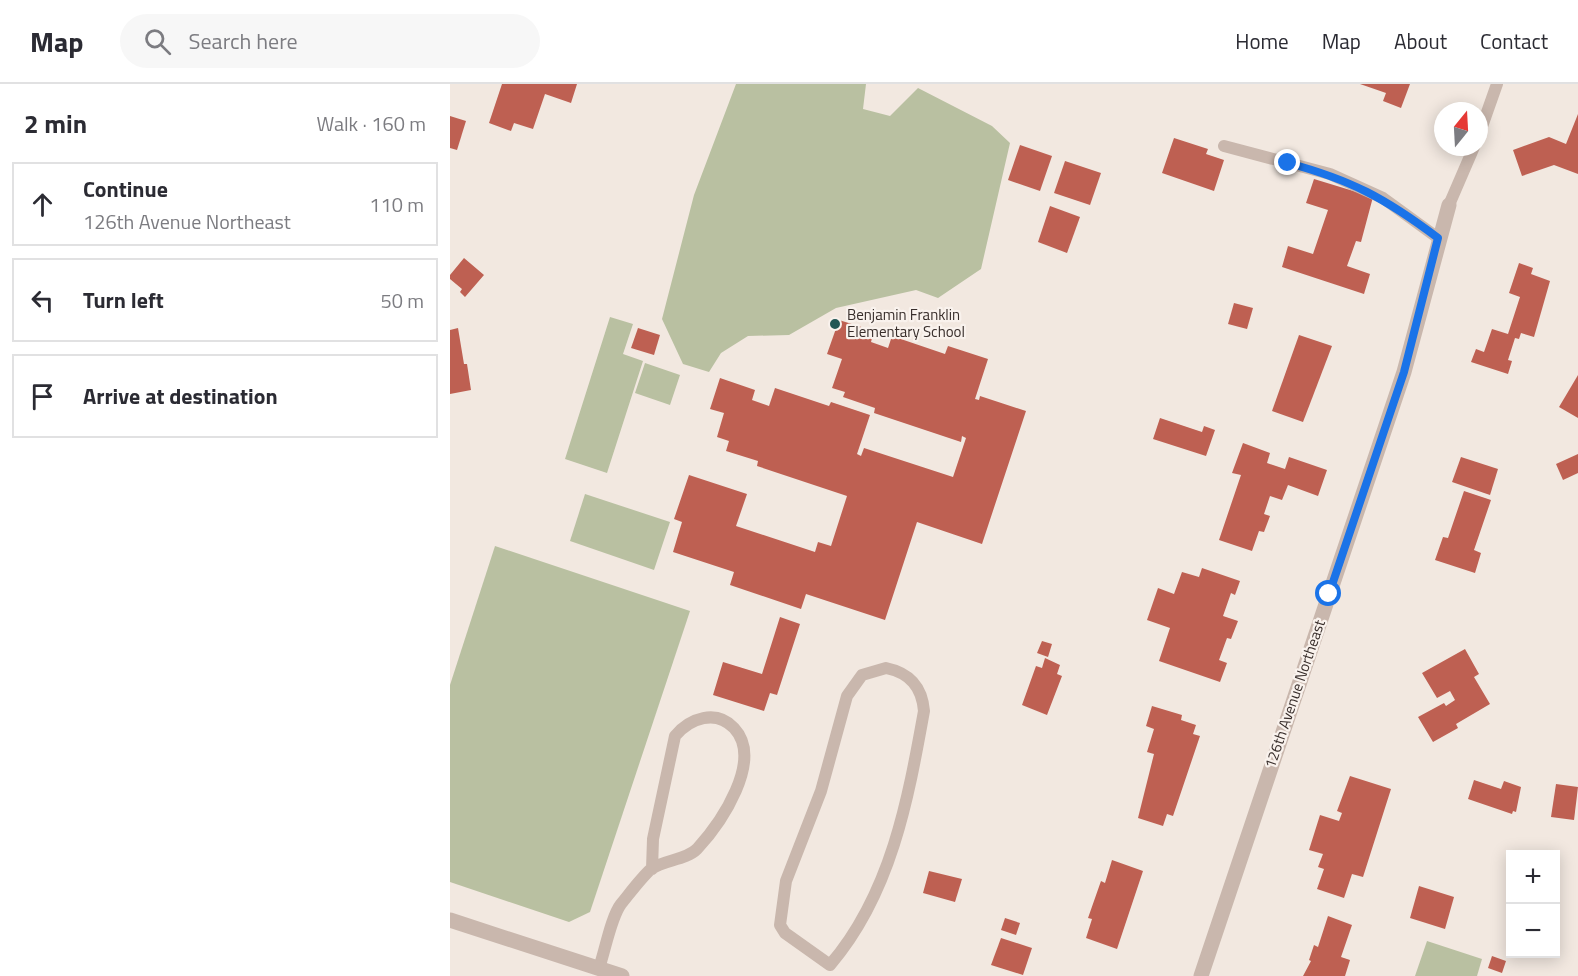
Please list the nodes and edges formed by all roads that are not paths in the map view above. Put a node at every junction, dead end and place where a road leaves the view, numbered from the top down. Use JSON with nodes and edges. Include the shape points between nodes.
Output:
{"nodes":[{"id":1,"x":1497,"y":84,"type":"edge"},
{"id":2,"x":1488,"y":110,"type":"edge"},
{"id":3,"x":1224,"y":146,"type":"dead end"},
{"id":4,"x":1470,"y":156,"type":"edge"},
{"id":5,"x":1449,"y":205,"type":"joint"},
{"id":6,"x":1438,"y":238,"type":"junction"},
{"id":7,"x":652,"y":869,"type":"junction"},
{"id":8,"x":450,"y":920,"type":"edge"},
{"id":9,"x":599,"y":968,"type":"junction"},
{"id":10,"x":828,"y":970,"type":"edge"},
{"id":11,"x":622,"y":976,"type":"edge"},
{"id":12,"x":1201,"y":976,"type":"edge"}],
"edges":[{"from":1,"to":2,"type":"lane"},
{"from":3,"to":6,"type":"lane","via":[[1330,174],[1383,198]]},
{"from":4,"to":5,"type":"lane"},
{"from":5,"to":6,"type":"street","name":"126th Avenue Northeast"},
{"from":6,"to":12,"type":"street","name":"126th Avenue Northeast","via":[[1404,372]]},
{"from":7,"to":7,"type":"lane","via":[[696,850],[736,793],[746,758],[745,746],[740,734],[720,719],[695,719],[675,736],[653,839]]},
{"from":7,"to":9,"type":"lane","via":[[619,906]]},
{"from":8,"to":9,"type":"street"},
{"from":9,"to":11,"type":"street"},
{"from":10,"to":10,"type":"lane","via":[[878,892],[909,795],[924,705],[918,687],[898,671],[874,670],[853,684],[821,791],[786,881],[780,925]]}]}
